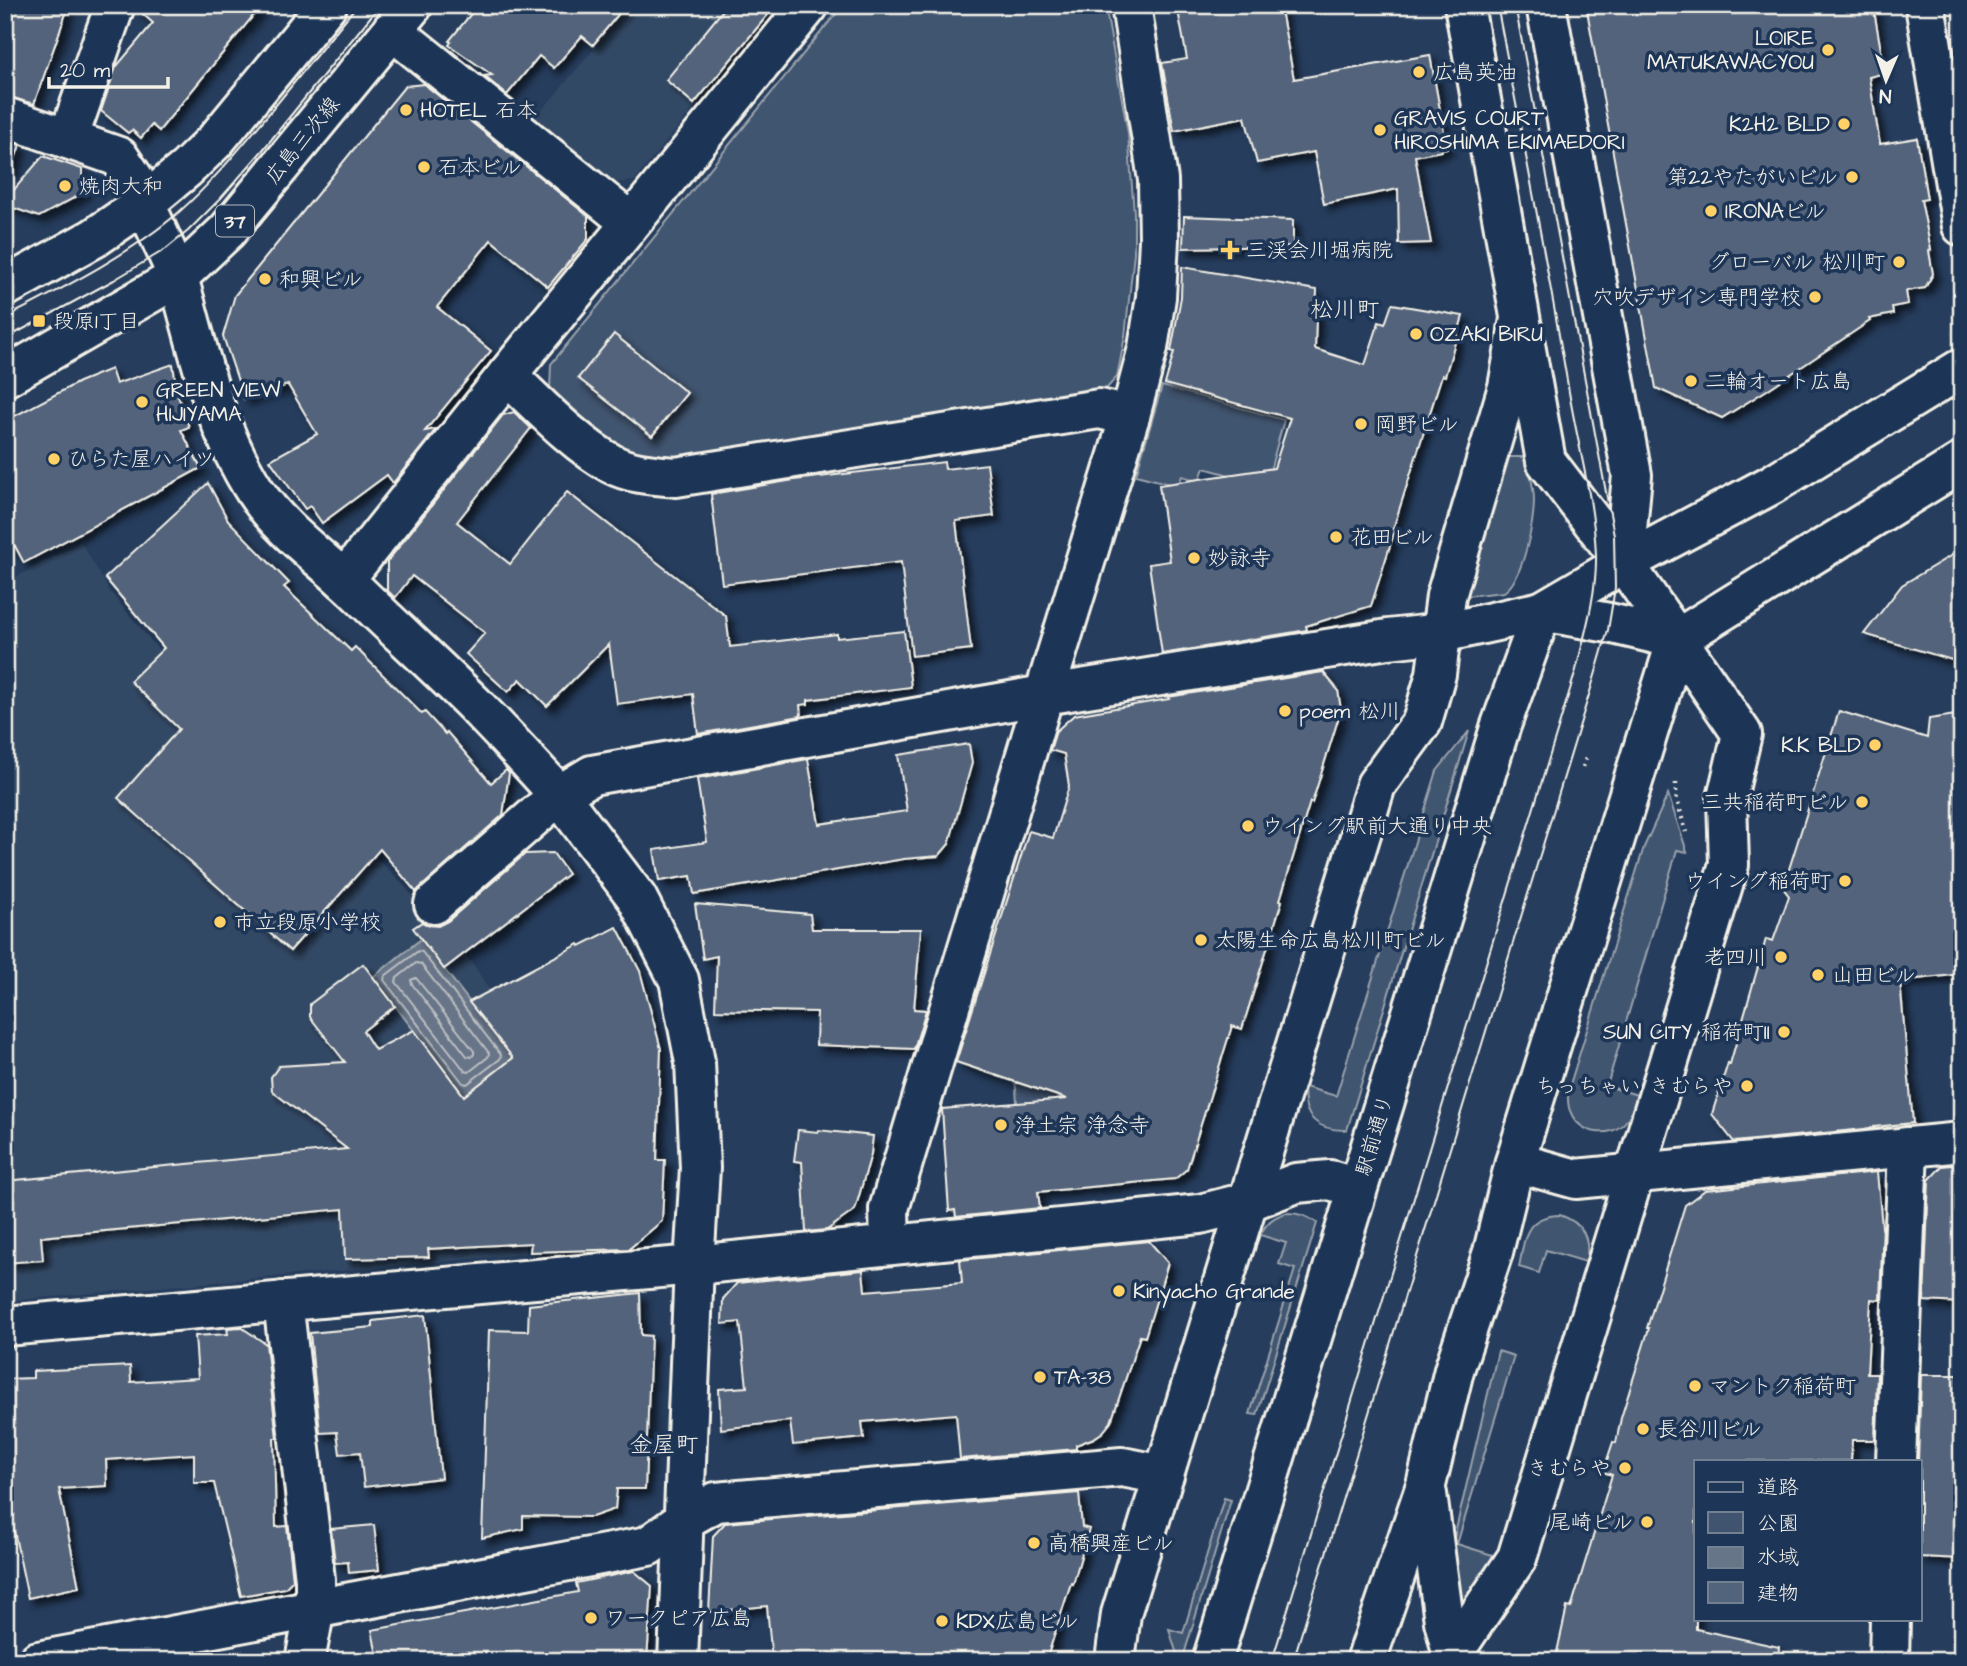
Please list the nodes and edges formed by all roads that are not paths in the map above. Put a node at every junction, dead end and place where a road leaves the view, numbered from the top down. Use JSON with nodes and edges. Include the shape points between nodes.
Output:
{"nodes":[{"id":1,"x":115,"y":5,"type":"edge"},
{"id":2,"x":327,"y":5,"type":"edge"},
{"id":3,"x":809,"y":5,"type":"edge"},
{"id":4,"x":1130,"y":5,"type":"edge"},
{"id":5,"x":1464,"y":5,"type":"edge"},
{"id":6,"x":1546,"y":5,"type":"edge"},
{"id":7,"x":1925,"y":5,"type":"edge"},
{"id":8,"x":402,"y":18,"type":"edge"},
{"id":9,"x":5,"y":117,"type":"edge"},
{"id":10,"x":68,"y":139,"type":"junction"},
{"id":11,"x":145,"y":204,"type":"junction"},
{"id":12,"x":630,"y":222,"type":"junction"},
{"id":13,"x":1962,"y":226,"type":"edge"},
{"id":14,"x":178,"y":277,"type":"junction"},
{"id":15,"x":5,"y":287,"type":"edge"},
{"id":16,"x":1520,"y":318,"type":"junction"},
{"id":17,"x":1962,"y":368,"type":"edge"},
{"id":18,"x":506,"y":375,"type":"junction"},
{"id":19,"x":5,"y":377,"type":"edge"},
{"id":20,"x":1130,"y":416,"type":"junction"},
{"id":21,"x":1962,"y":462,"type":"edge"},
{"id":22,"x":1624,"y":563,"type":"junction"},
{"id":23,"x":344,"y":580,"type":"junction"},
{"id":24,"x":1542,"y":611,"type":"junction"},
{"id":25,"x":1442,"y":633,"type":"junction"},
{"id":26,"x":1677,"y":639,"type":"junction"},
{"id":27,"x":1044,"y":695,"type":"junction"},
{"id":28,"x":559,"y":795,"type":"junction"},
{"id":29,"x":433,"y":904,"type":"dead end"},
{"id":30,"x":1962,"y":1142,"type":"edge"},
{"id":31,"x":1908,"y":1147,"type":"junction"},
{"id":32,"x":1515,"y":1162,"type":"junction"},
{"id":33,"x":1635,"y":1172,"type":"junction"},
{"id":34,"x":1357,"y":1188,"type":"junction"},
{"id":35,"x":1247,"y":1202,"type":"junction"},
{"id":36,"x":890,"y":1245,"type":"junction"},
{"id":37,"x":694,"y":1265,"type":"junction"},
{"id":38,"x":283,"y":1300,"type":"junction"},
{"id":39,"x":5,"y":1326,"type":"edge"},
{"id":40,"x":1896,"y":1460,"type":"edge"},
{"id":41,"x":1164,"y":1475,"type":"junction"},
{"id":42,"x":1426,"y":1485,"type":"junction"},
{"id":43,"x":684,"y":1520,"type":"junction"},
{"id":44,"x":315,"y":1608,"type":"junction"},
{"id":45,"x":1890,"y":1620,"type":"edge"},
{"id":46,"x":1453,"y":1658,"type":"edge"},
{"id":47,"x":38,"y":1661,"type":"edge"},
{"id":48,"x":305,"y":1661,"type":"edge"},
{"id":49,"x":678,"y":1661,"type":"edge"},
{"id":50,"x":1115,"y":1661,"type":"edge"},
{"id":51,"x":1212,"y":1661,"type":"edge"},
{"id":52,"x":1366,"y":1661,"type":"edge"},
{"id":53,"x":1889,"y":1661,"type":"edge"}],
"edges":[{"from":1,"to":10,"type":"street"},
{"from":2,"to":11,"type":"street","via":[[215,141]]},
{"from":3,"to":12,"type":"street"},
{"from":4,"to":20,"type":"street","via":[[1158,180],[1159,240],[1148,348]]},
{"from":5,"to":16,"type":"street"},
{"from":6,"to":22,"type":"street","via":[[1632,475]]},
{"from":7,"to":13,"type":"street"},
{"from":8,"to":12,"type":"street"},
{"from":8,"to":14,"type":"street","name":"広島三次線","number":"37","via":[[227,231]]},
{"from":9,"to":10,"type":"street"},
{"from":10,"to":11,"type":"street","via":[[119,157]]},
{"from":11,"to":14,"type":"street"},
{"from":11,"to":15,"type":"street"},
{"from":12,"to":18,"type":"street"},
{"from":14,"to":19,"type":"street","name":"広島三次線","number":"37"},
{"from":14,"to":23,"type":"street","via":[[207,384],[236,459],[280,523]]},
{"from":16,"to":22,"type":"street","via":[[1546,461]]},
{"from":16,"to":25,"type":"street","via":[[1508,387],[1446,596]]},
{"from":17,"to":22,"type":"street","via":[[1771,485]]},
{"from":18,"to":20,"type":"street","via":[[577,440],[612,464],[676,477],[1099,408]]},
{"from":18,"to":23,"type":"street"},
{"from":20,"to":27,"type":"street"},
{"from":21,"to":26,"type":"street"},
{"from":22,"to":24,"type":"street"},
{"from":22,"to":26,"type":"street"},
{"from":23,"to":28,"type":"street","via":[[476,706]]},
{"from":24,"to":25,"type":"street"},
{"from":24,"to":26,"type":"street"},
{"from":24,"to":34,"type":"street","name":"駅前通り","via":[[1500,728]]},
{"from":25,"to":27,"type":"street"},
{"from":25,"to":35,"type":"street","via":[[1422,722],[1376,785]]},
{"from":26,"to":32,"type":"street"},
{"from":26,"to":33,"type":"street","via":[[1742,734],[1727,798],[1729,865]]},
{"from":27,"to":28,"type":"street","via":[[592,775]]},
{"from":27,"to":36,"type":"street","via":[[889,1209]]},
{"from":28,"to":29,"type":"street"},
{"from":28,"to":37,"type":"street","via":[[637,898],[679,980],[696,1075],[700,1168]]},
{"from":30,"to":31,"type":"street"},
{"from":31,"to":33,"type":"street"},
{"from":31,"to":40,"type":"street"},
{"from":32,"to":33,"type":"street","via":[[1576,1178]]},
{"from":32,"to":42,"type":"street","via":[[1493,1252],[1454,1370]]},
{"from":33,"to":46,"type":"street","via":[[1517,1558]]},
{"from":34,"to":35,"type":"street","via":[[1330,1180],[1296,1183]]},
{"from":34,"to":51,"type":"street","name":"駅前通り"},
{"from":35,"to":36,"type":"street","via":[[1200,1214]]},
{"from":35,"to":41,"type":"street"},
{"from":36,"to":37,"type":"street"},
{"from":37,"to":38,"type":"street"},
{"from":37,"to":43,"type":"street"},
{"from":38,"to":39,"type":"street"},
{"from":38,"to":44,"type":"street"},
{"from":41,"to":43,"type":"street","via":[[1122,1467],[716,1503]]},
{"from":41,"to":50,"type":"street","via":[[1121,1614]]},
{"from":42,"to":46,"type":"street"},
{"from":42,"to":52,"type":"street"},
{"from":43,"to":44,"type":"street","via":[[648,1545]]},
{"from":43,"to":49,"type":"street"},
{"from":44,"to":47,"type":"street"},
{"from":44,"to":48,"type":"street"},
{"from":45,"to":53,"type":"street"}]}
